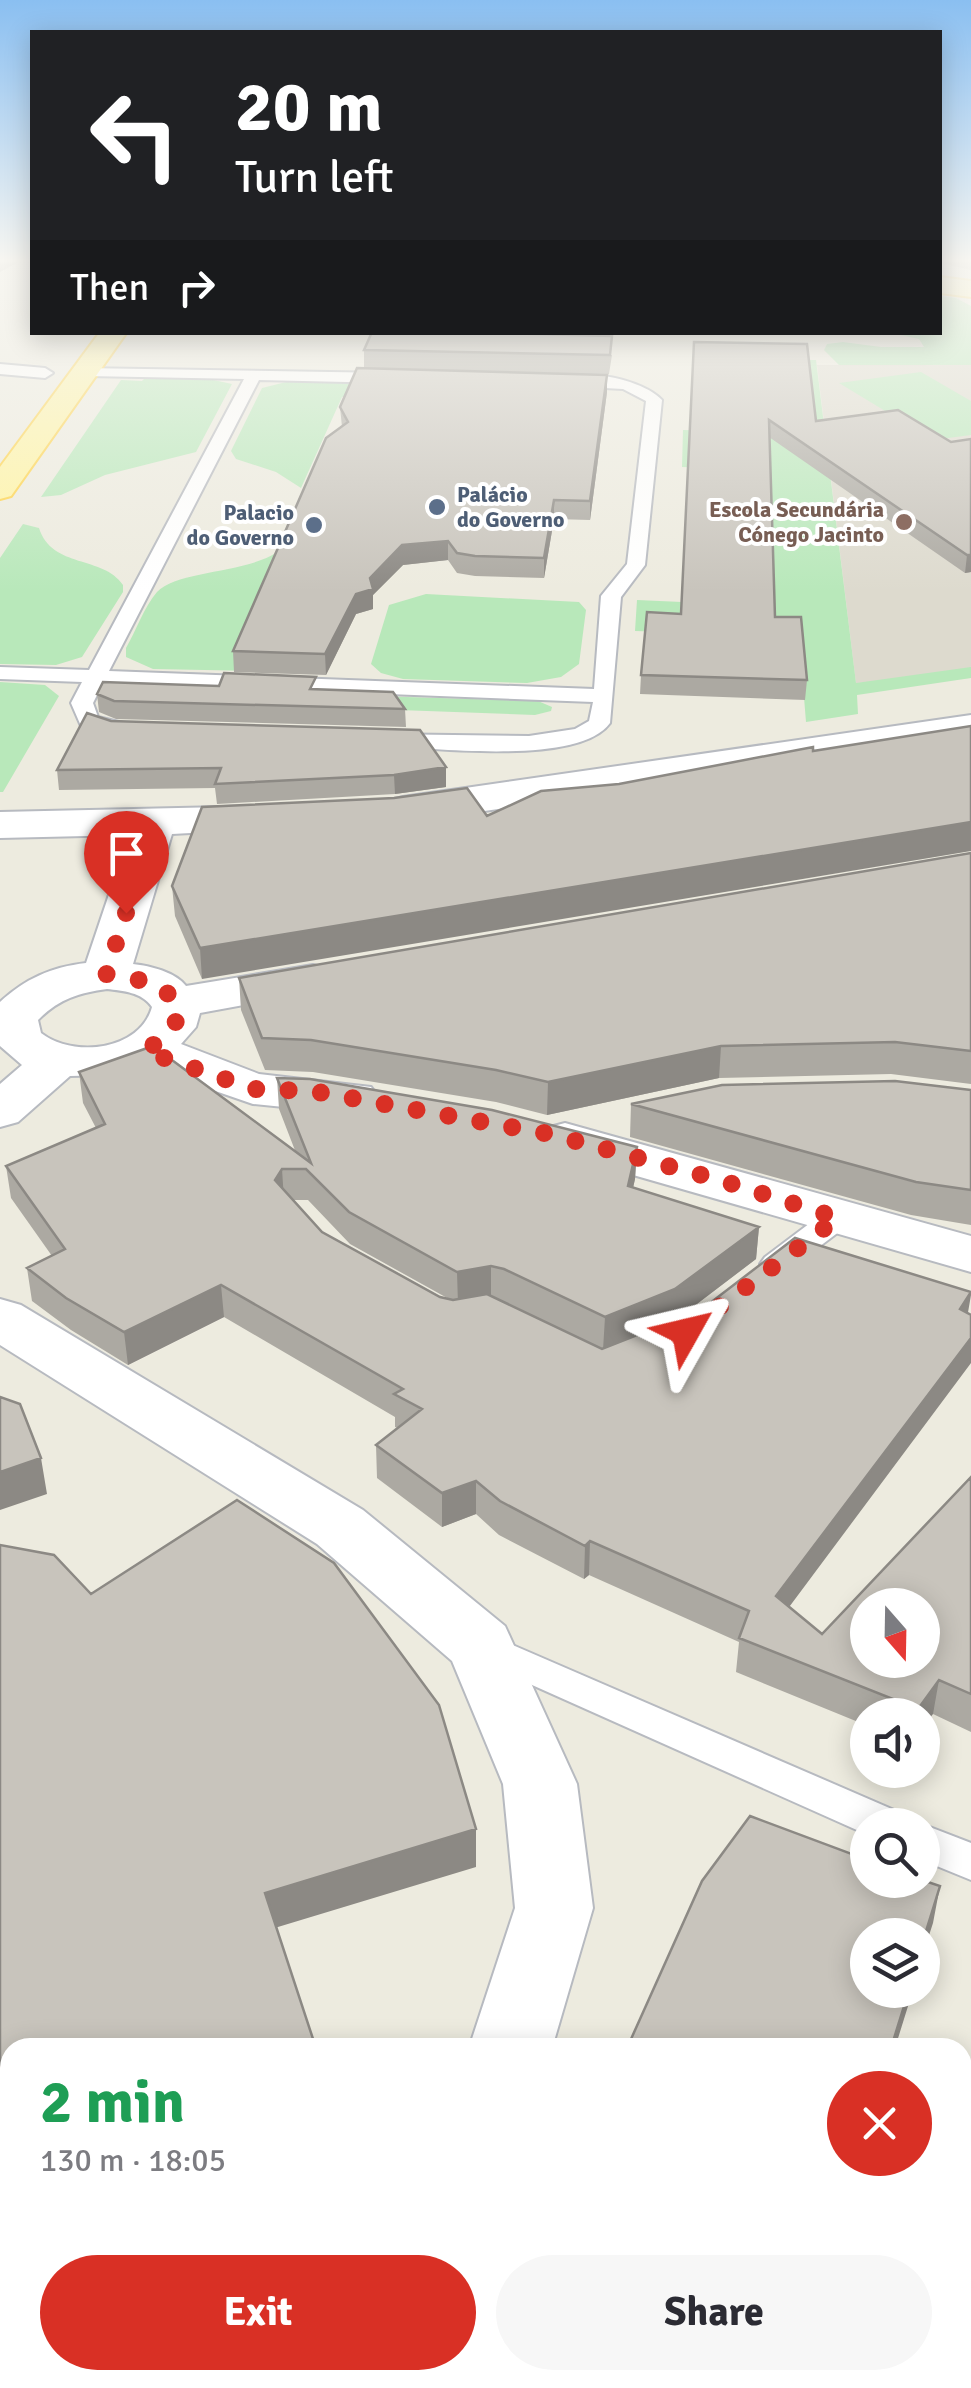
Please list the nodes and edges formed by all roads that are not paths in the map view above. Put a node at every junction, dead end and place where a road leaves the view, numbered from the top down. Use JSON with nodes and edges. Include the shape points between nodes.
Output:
{"nodes":[{"id":1,"x":5,"y":369,"type":"edge"},
{"id":2,"x":48,"y":369,"type":"edge"},
{"id":3,"x":87,"y":371,"type":"joint"},
{"id":4,"x":45,"y":373,"type":"junction"},
{"id":5,"x":254,"y":375,"type":"junction"},
{"id":6,"x":412,"y":378,"type":"edge"},
{"id":7,"x":551,"y":381,"type":"edge"},
{"id":8,"x":22,"y":400,"type":"dead end"},
{"id":9,"x":0,"y":489,"type":"edge"},
{"id":10,"x":0,"y":672,"type":"edge"},
{"id":11,"x":94,"y":676,"type":"junction"},
{"id":12,"x":350,"y":686,"type":"junction"},
{"id":13,"x":604,"y":696,"type":"junction"},
{"id":14,"x":342,"y":708,"type":"edge"},
{"id":15,"x":971,"y":727,"type":"edge"},
{"id":16,"x":132,"y":730,"type":"edge"},
{"id":17,"x":370,"y":739,"type":"edge"},
{"id":18,"x":359,"y":814,"type":"edge"},
{"id":19,"x":302,"y":818,"type":"edge"},
{"id":20,"x":155,"y":821,"type":"junction"},
{"id":21,"x":0,"y":825,"type":"edge"},
{"id":22,"x":352,"y":972,"type":"edge"},
{"id":23,"x":106,"y":974,"type":"junction"},
{"id":24,"x":177,"y":1002,"type":"junction"},
{"id":25,"x":144,"y":1051,"type":"junction"},
{"id":26,"x":59,"y":1060,"type":"junction"},
{"id":27,"x":404,"y":1107,"type":"edge"},
{"id":28,"x":0,"y":1111,"type":"edge"},
{"id":29,"x":644,"y":1114,"type":"dead end"},
{"id":30,"x":838,"y":1218,"type":"junction"},
{"id":31,"x":971,"y":1254,"type":"edge"},
{"id":32,"x":746,"y":1286,"type":"edge"},
{"id":33,"x":0,"y":1318,"type":"edge"},
{"id":34,"x":480,"y":1646,"type":"junction"},
{"id":35,"x":850,"y":1809,"type":"edge"},
{"id":36,"x":940,"y":1849,"type":"edge"},
{"id":37,"x":971,"y":1862,"type":"edge"},
{"id":38,"x":513,"y":2038,"type":"edge"}],
"edges":[{"from":1,"to":4,"type":"lane"},
{"from":2,"to":4,"type":"main road"},
{"from":3,"to":5,"type":"lane"},
{"from":3,"to":9,"type":"main road"},
{"from":4,"to":8,"type":"main road"},
{"from":5,"to":6,"type":"lane"},
{"from":5,"to":11,"type":"lane"},
{"from":7,"to":13,"type":"lane","via":[[627,386],[654,400],[636,565],[611,596]]},
{"from":10,"to":11,"type":"lane"},
{"from":11,"to":12,"type":"lane"},
{"from":11,"to":16,"type":"lane","via":[[82,702],[84,716]]},
{"from":12,"to":13,"type":"lane"},
{"from":12,"to":14,"type":"lane"},
{"from":13,"to":17,"type":"lane","via":[[596,727],[562,740]]},
{"from":15,"to":18,"type":"street"},
{"from":19,"to":20,"type":"street"},
{"from":20,"to":21,"type":"street"},
{"from":20,"to":23,"type":"street"},
{"from":22,"to":24,"type":"street"},
{"from":23,"to":24,"type":"street","via":[[152,982]]},
{"from":23,"to":26,"type":"street","via":[[57,982],[13,1017],[21,1044]]},
{"from":24,"to":25,"type":"street","via":[[174,1028]]},
{"from":25,"to":26,"type":"street","via":[[88,1063]]},
{"from":25,"to":27,"type":"street","via":[[254,1089]]},
{"from":26,"to":28,"type":"street"},
{"from":29,"to":30,"type":"street","via":[[531,1130]]},
{"from":30,"to":31,"type":"street"},
{"from":30,"to":32,"type":"lane"},
{"from":33,"to":34,"type":"street","via":[[340,1527]]},
{"from":34,"to":35,"type":"lane"},
{"from":34,"to":38,"type":"street","via":[[540,1784],[554,1908]]},
{"from":36,"to":37,"type":"lane"}]}
